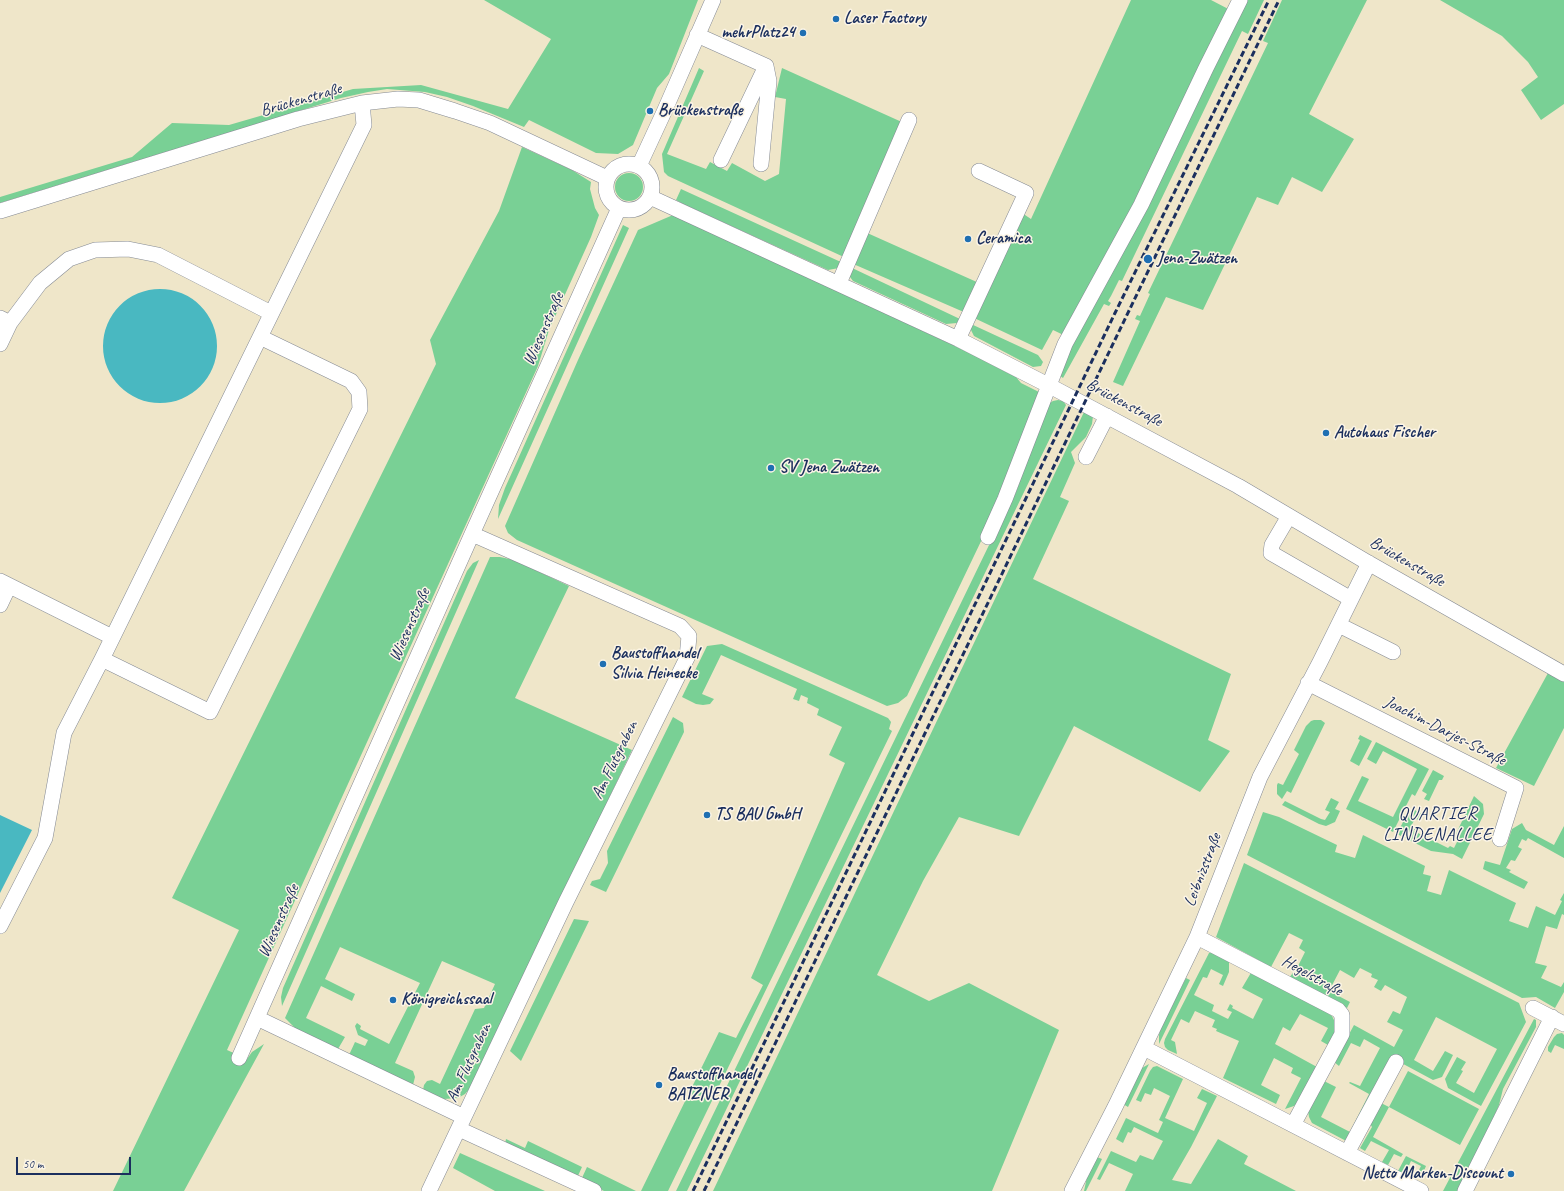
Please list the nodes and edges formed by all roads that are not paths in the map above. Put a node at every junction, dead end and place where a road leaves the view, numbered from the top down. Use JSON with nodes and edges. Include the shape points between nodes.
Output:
{"nodes":[{"id":1,"x":713,"y":0,"type":"edge"},
{"id":2,"x":1240,"y":0,"type":"edge"},
{"id":3,"x":697,"y":35,"type":"junction"},
{"id":4,"x":766,"y":66,"type":"junction"},
{"id":5,"x":362,"y":103,"type":"junction"},
{"id":6,"x":909,"y":120,"type":"dead end"},
{"id":7,"x":722,"y":160,"type":"dead end"},
{"id":8,"x":761,"y":164,"type":"dead end"},
{"id":9,"x":639,"y":166,"type":"junction"},
{"id":10,"x":979,"y":171,"type":"dead end"},
{"id":11,"x":607,"y":178,"type":"junction"},
{"id":12,"x":650,"y":197,"type":"junction"},
{"id":13,"x":619,"y":208,"type":"junction"},
{"id":14,"x":0,"y":210,"type":"edge"},
{"id":15,"x":839,"y":283,"type":"junction"},
{"id":16,"x":271,"y":314,"type":"junction"},
{"id":17,"x":5,"y":320,"type":"edge"},
{"id":18,"x":260,"y":338,"type":"junction"},
{"id":19,"x":958,"y":339,"type":"junction"},
{"id":20,"x":0,"y":344,"type":"edge"},
{"id":21,"x":1048,"y":385,"type":"junction"},
{"id":22,"x":1107,"y":416,"type":"junction"},
{"id":23,"x":1086,"y":457,"type":"dead end"},
{"id":24,"x":1289,"y":516,"type":"junction"},
{"id":25,"x":472,"y":534,"type":"junction"},
{"id":26,"x":988,"y":537,"type":"dead end"},
{"id":27,"x":1369,"y":562,"type":"junction"},
{"id":28,"x":5,"y":583,"type":"edge"},
{"id":29,"x":1351,"y":599,"type":"junction"},
{"id":30,"x":0,"y":604,"type":"edge"},
{"id":31,"x":1345,"y":628,"type":"dead end"},
{"id":32,"x":112,"y":637,"type":"junction"},
{"id":33,"x":1393,"y":652,"type":"dead end"},
{"id":34,"x":102,"y":659,"type":"junction"},
{"id":35,"x":1564,"y":674,"type":"edge"},
{"id":36,"x":1308,"y":683,"type":"junction"},
{"id":37,"x":1500,"y":839,"type":"dead end"},
{"id":38,"x":0,"y":926,"type":"edge"},
{"id":39,"x":1197,"y":937,"type":"junction"},
{"id":40,"x":1532,"y":1008,"type":"dead end"},
{"id":41,"x":257,"y":1018,"type":"junction"},
{"id":42,"x":1561,"y":1022,"type":"edge"},
{"id":43,"x":1144,"y":1048,"type":"junction"},
{"id":44,"x":239,"y":1058,"type":"dead end"},
{"id":45,"x":1396,"y":1062,"type":"dead end"},
{"id":46,"x":462,"y":1123,"type":"junction"},
{"id":47,"x":1293,"y":1125,"type":"junction"},
{"id":48,"x":1347,"y":1153,"type":"junction"},
{"id":49,"x":429,"y":1191,"type":"edge"},
{"id":50,"x":594,"y":1191,"type":"edge"},
{"id":51,"x":1072,"y":1191,"type":"edge"},
{"id":52,"x":1421,"y":1191,"type":"edge"},
{"id":53,"x":1465,"y":1191,"type":"edge"}],
"edges":[{"from":1,"to":3,"type":"street"},
{"from":2,"to":21,"type":"street","via":[[1141,205],[1066,344]]},
{"from":3,"to":4,"type":"street"},
{"from":3,"to":9,"type":"street"},
{"from":4,"to":7,"type":"street"},
{"from":4,"to":8,"type":"street","via":[[769,81]]},
{"from":5,"to":11,"type":"street","name":"Brückenstraße","via":[[398,99],[419,100],[455,111],[490,123]]},
{"from":5,"to":14,"type":"street","name":"Brückenstraße","via":[[298,119]]},
{"from":5,"to":16,"type":"street","via":[[364,125]]},
{"from":6,"to":15,"type":"street"},
{"from":9,"to":11,"type":"street","via":[[624,164],[611,171]]},
{"from":9,"to":12,"type":"street","via":[[649,176],[652,190]]},
{"from":10,"to":19,"type":"street","via":[[1026,193]]},
{"from":11,"to":13,"type":"street","via":[[608,199]]},
{"from":12,"to":13,"type":"street","via":[[646,203],[633,210]]},
{"from":12,"to":15,"type":"street","name":"Brückenstraße"},
{"from":13,"to":25,"type":"street","name":"Wiesenstraße"},
{"from":15,"to":19,"type":"street","name":"Brückenstraße"},
{"from":16,"to":17,"type":"street","via":[[158,255],[128,249],[95,250],[69,259],[40,283]]},
{"from":16,"to":18,"type":"street"},
{"from":17,"to":20,"type":"street"},
{"from":18,"to":32,"type":"street"},
{"from":18,"to":34,"type":"street","via":[[352,381],[359,392],[360,409],[210,712]]},
{"from":19,"to":21,"type":"street","name":"Brückenstraße"},
{"from":21,"to":22,"type":"street","name":"Brückenstraße"},
{"from":21,"to":26,"type":"street"},
{"from":22,"to":23,"type":"street"},
{"from":22,"to":24,"type":"street","name":"Brückenstraße"},
{"from":24,"to":27,"type":"street","name":"Brückenstraße"},
{"from":24,"to":29,"type":"street","via":[[1272,545],[1271,553]]},
{"from":25,"to":41,"type":"street","name":"Wiesenstraße"},
{"from":25,"to":46,"type":"street","name":"Am Flutgraben","via":[[680,626],[689,636],[687,658],[566,902]]},
{"from":27,"to":29,"type":"street","name":"Leibnizstraße"},
{"from":27,"to":35,"type":"street","name":"Brückenstraße"},
{"from":28,"to":30,"type":"street"},
{"from":28,"to":32,"type":"street"},
{"from":29,"to":36,"type":"street","name":"Leibnizstraße"},
{"from":31,"to":33,"type":"street"},
{"from":32,"to":34,"type":"street"},
{"from":34,"to":38,"type":"street","via":[[64,733],[45,838]]},
{"from":36,"to":37,"type":"street","name":"Joachim-Darjes-Straße","via":[[1516,788]]},
{"from":36,"to":39,"type":"street","name":"Leibnizstraße","via":[[1260,777]]},
{"from":39,"to":43,"type":"street","name":"Leibnizstraße"},
{"from":39,"to":47,"type":"street","name":"Hegelstraße","via":[[1338,1010],[1342,1015],[1342,1034]]},
{"from":40,"to":42,"type":"street"},
{"from":41,"to":44,"type":"street","name":"Wiesenstraße"},
{"from":41,"to":46,"type":"street","name":"Am Flutgraben"},
{"from":42,"to":53,"type":"street"},
{"from":43,"to":47,"type":"street"},
{"from":43,"to":51,"type":"street","name":"Leibnizstraße"},
{"from":45,"to":48,"type":"street","via":[[1391,1085]]},
{"from":46,"to":49,"type":"street","name":"Am Flutgraben"},
{"from":46,"to":50,"type":"street"},
{"from":47,"to":48,"type":"street"},
{"from":48,"to":52,"type":"street"}]}
